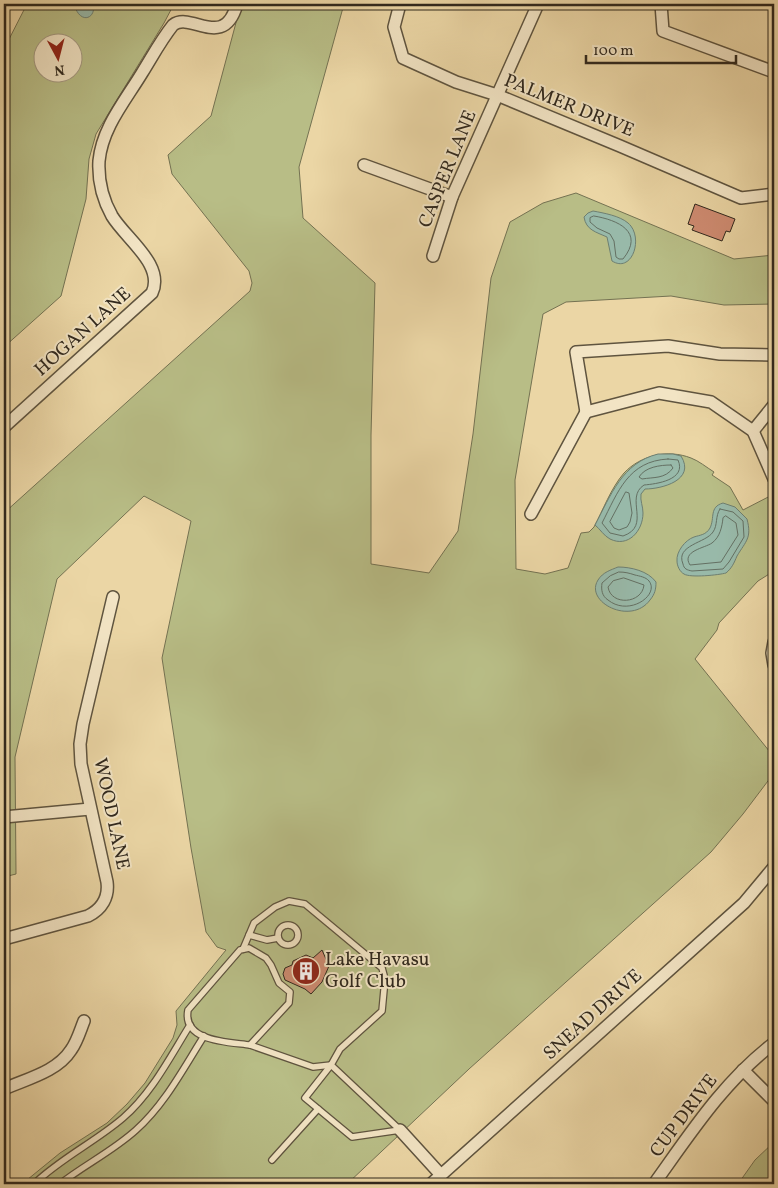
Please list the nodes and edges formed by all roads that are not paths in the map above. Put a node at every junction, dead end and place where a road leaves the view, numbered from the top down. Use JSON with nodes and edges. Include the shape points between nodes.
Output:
{"nodes":[{"id":1,"x":237,"y":4,"type":"edge"},
{"id":2,"x":400,"y":4,"type":"edge"},
{"id":3,"x":538,"y":4,"type":"edge"},
{"id":4,"x":661,"y":4,"type":"edge"},
{"id":5,"x":774,"y":72,"type":"edge"},
{"id":6,"x":497,"y":95,"type":"junction"},
{"id":7,"x":364,"y":165,"type":"dead end"},
{"id":8,"x":774,"y":194,"type":"edge"},
{"id":9,"x":452,"y":197,"type":"junction"},
{"id":10,"x":433,"y":256,"type":"dead end"},
{"id":11,"x":774,"y":355,"type":"edge"},
{"id":12,"x":774,"y":405,"type":"edge"},
{"id":13,"x":586,"y":412,"type":"junction"},
{"id":14,"x":4,"y":427,"type":"edge"},
{"id":15,"x":753,"y":431,"type":"junction"},
{"id":16,"x":774,"y":479,"type":"edge"},
{"id":17,"x":531,"y":514,"type":"dead end"},
{"id":18,"x":113,"y":597,"type":"dead end"},
{"id":19,"x":774,"y":642,"type":"edge"},
{"id":20,"x":774,"y":665,"type":"edge"},
{"id":21,"x":90,"y":809,"type":"junction"},
{"id":22,"x":4,"y":817,"type":"edge"},
{"id":23,"x":774,"y":867,"type":"edge"},
{"id":24,"x":249,"y":935,"type":"junction"},
{"id":25,"x":278,"y":938,"type":"dead end"},
{"id":26,"x":4,"y":939,"type":"edge"},
{"id":27,"x":243,"y":949,"type":"junction"},
{"id":28,"x":84,"y":1022,"type":"dead end"},
{"id":29,"x":190,"y":1025,"type":"junction"},
{"id":30,"x":204,"y":1036,"type":"junction"},
{"id":31,"x":774,"y":1043,"type":"edge"},
{"id":32,"x":250,"y":1045,"type":"junction"},
{"id":33,"x":331,"y":1065,"type":"junction"},
{"id":34,"x":743,"y":1070,"type":"junction"},
{"id":35,"x":4,"y":1089,"type":"edge"},
{"id":36,"x":774,"y":1101,"type":"edge"},
{"id":37,"x":318,"y":1109,"type":"junction"},
{"id":38,"x":400,"y":1130,"type":"junction"},
{"id":39,"x":272,"y":1160,"type":"dead end"},
{"id":40,"x":440,"y":1175,"type":"junction"},
{"id":41,"x":34,"y":1184,"type":"edge"},
{"id":42,"x":60,"y":1184,"type":"edge"},
{"id":43,"x":431,"y":1184,"type":"edge"},
{"id":44,"x":654,"y":1184,"type":"edge"}],
"edges":[{"from":1,"to":14,"type":"street","name":"HOGAN LANE","via":[[231,18],[218,27],[204,28],[181,15],[113,119],[103,140],[99,163],[105,202],[116,223],[152,268],[155,281],[151,295]]},
{"from":2,"to":6,"type":"street","name":"PALMER DRIVE","via":[[394,27],[403,58],[456,82]]},
{"from":3,"to":6,"type":"street","name":"CASPER LANE"},
{"from":4,"to":5,"type":"street","via":[[663,31]]},
{"from":6,"to":8,"type":"street","name":"PALMER DRIVE","via":[[741,198]]},
{"from":6,"to":9,"type":"street","name":"CASPER LANE"},
{"from":7,"to":9,"type":"street"},
{"from":9,"to":10,"type":"street","name":"CASPER LANE"},
{"from":11,"to":13,"type":"street","via":[[720,354],[668,346],[576,352]]},
{"from":12,"to":15,"type":"street"},
{"from":13,"to":15,"type":"street","via":[[659,393],[711,402]]},
{"from":13,"to":17,"type":"street"},
{"from":15,"to":16,"type":"street"},
{"from":18,"to":21,"type":"street","name":"WOOD LANE","via":[[81,734],[81,764]]},
{"from":19,"to":20,"type":"street"},
{"from":21,"to":22,"type":"street"},
{"from":21,"to":26,"type":"street","name":"WOOD LANE","via":[[107,882],[102,904],[86,917]]},
{"from":23,"to":40,"type":"street","name":"SNEAD DRIVE","via":[[737,910]]},
{"from":24,"to":25,"type":"lane","via":[[266,940]]},
{"from":24,"to":27,"type":"lane"},
{"from":24,"to":33,"type":"lane","via":[[255,921],[275,906],[300,902],[382,968],[385,981],[382,1011],[340,1049]]},
{"from":27,"to":29,"type":"lane","via":[[188,1009]]},
{"from":27,"to":32,"type":"lane","via":[[248,948],[266,958],[279,983],[291,995],[287,1006]]},
{"from":28,"to":35,"type":"street","via":[[73,1048],[61,1061]]},
{"from":29,"to":30,"type":"lane"},
{"from":29,"to":41,"type":"lane","via":[[153,1085],[134,1108]]},
{"from":30,"to":32,"type":"lane","via":[[210,1040]]},
{"from":30,"to":42,"type":"lane","via":[[167,1095],[146,1120],[122,1141]]},
{"from":31,"to":34,"type":"street","name":"CUP DRIVE"},
{"from":32,"to":33,"type":"lane","via":[[313,1067]]},
{"from":33,"to":37,"type":"lane","via":[[305,1098]]},
{"from":33,"to":38,"type":"lane"},
{"from":34,"to":36,"type":"street"},
{"from":34,"to":44,"type":"street","name":"CUP DRIVE","via":[[709,1107]]},
{"from":37,"to":38,"type":"lane","via":[[352,1137]]},
{"from":37,"to":39,"type":"lane"},
{"from":38,"to":40,"type":"street"},
{"from":40,"to":43,"type":"street","name":"SNEAD DRIVE"}]}
